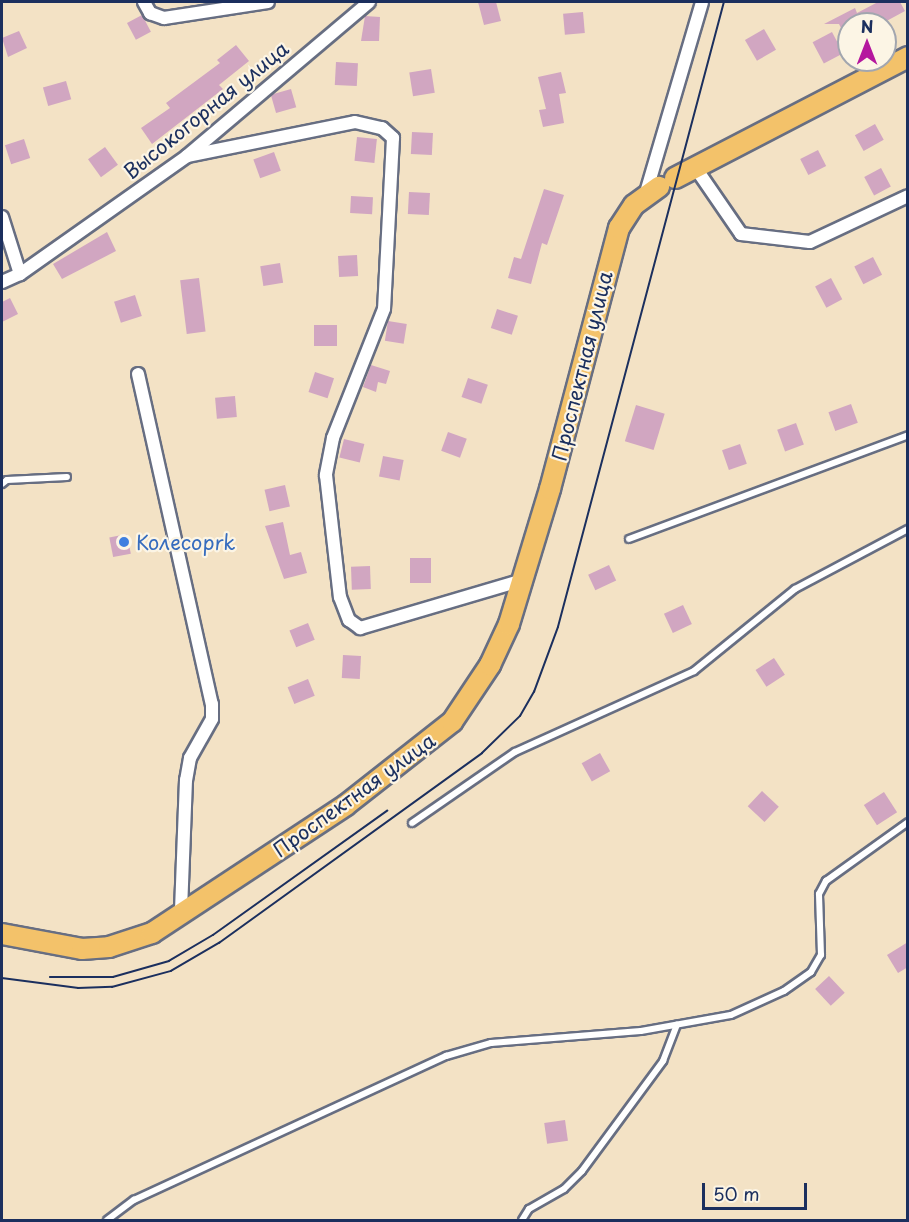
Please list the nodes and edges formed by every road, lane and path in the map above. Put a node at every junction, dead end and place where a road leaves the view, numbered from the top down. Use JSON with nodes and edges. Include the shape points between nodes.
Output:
{"nodes":[{"id":1,"x":144,"y":2,"type":"edge"},
{"id":2,"x":268,"y":2,"type":"edge"},
{"id":3,"x":369,"y":2,"type":"edge"},
{"id":4,"x":702,"y":2,"type":"edge"},
{"id":5,"x":908,"y":57,"type":"edge"},
{"id":6,"x":187,"y":156,"type":"junction"},
{"id":7,"x":695,"y":166,"type":"junction"},
{"id":8,"x":660,"y":188,"type":"junction"},
{"id":9,"x":908,"y":196,"type":"edge"},
{"id":10,"x":2,"y":217,"type":"edge"},
{"id":11,"x":20,"y":274,"type":"junction"},
{"id":12,"x":2,"y":282,"type":"edge"},
{"id":13,"x":138,"y":374,"type":"dead end"},
{"id":14,"x":908,"y":435,"type":"edge"},
{"id":15,"x":67,"y":477,"type":"dead end"},
{"id":16,"x":2,"y":484,"type":"edge"},
{"id":17,"x":908,"y":529,"type":"edge"},
{"id":18,"x":629,"y":539,"type":"dead end"},
{"id":19,"x":523,"y":580,"type":"junction"},
{"id":20,"x":908,"y":822,"type":"edge"},
{"id":21,"x":412,"y":824,"type":"dead end"},
{"id":22,"x":181,"y":912,"type":"junction"},
{"id":23,"x":2,"y":934,"type":"edge"},
{"id":24,"x":677,"y":1025,"type":"junction"},
{"id":25,"x":106,"y":1221,"type":"edge"},
{"id":26,"x":522,"y":1221,"type":"edge"}],
"edges":[{"from":1,"to":2,"type":"street","via":[[150,13],[164,18]]},
{"from":3,"to":6,"type":"street","name":"Высокогорная улица"},
{"from":4,"to":8,"type":"street"},
{"from":5,"to":7,"type":"main road","name":"Проспектная улица"},
{"from":6,"to":11,"type":"street","name":"Высокогорная улица"},
{"from":6,"to":19,"type":"street","via":[[355,122],[382,128],[393,138],[384,309],[333,438],[326,475],[340,597],[349,621],[360,628]]},
{"from":7,"to":8,"type":"main road","name":"Проспектная улица"},
{"from":7,"to":9,"type":"street","via":[[741,234],[810,242]]},
{"from":8,"to":19,"type":"main road","name":"Проспектная улица","via":[[626,217],[612,249]]},
{"from":10,"to":11,"type":"street"},
{"from":11,"to":12,"type":"street","name":"Высокогорная улица"},
{"from":13,"to":22,"type":"street","via":[[212,704],[212,719],[190,758],[186,780]]},
{"from":14,"to":18,"type":"lane"},
{"from":15,"to":16,"type":"lane","via":[[7,480]]},
{"from":17,"to":21,"type":"lane","via":[[795,589],[694,670],[515,752]]},
{"from":19,"to":22,"type":"main road","name":"Проспектная улица","via":[[500,648],[452,722],[346,805]]},
{"from":20,"to":24,"type":"lane","via":[[826,881],[819,894],[821,955],[811,972],[784,991],[731,1016]]},
{"from":22,"to":23,"type":"main road","name":"Проспектная улица","via":[[152,933],[109,947],[82,949]]},
{"from":24,"to":25,"type":"lane","via":[[491,1043],[446,1056],[134,1200]]},
{"from":24,"to":26,"type":"lane","via":[[663,1060],[582,1172],[564,1189],[529,1209]]}]}
